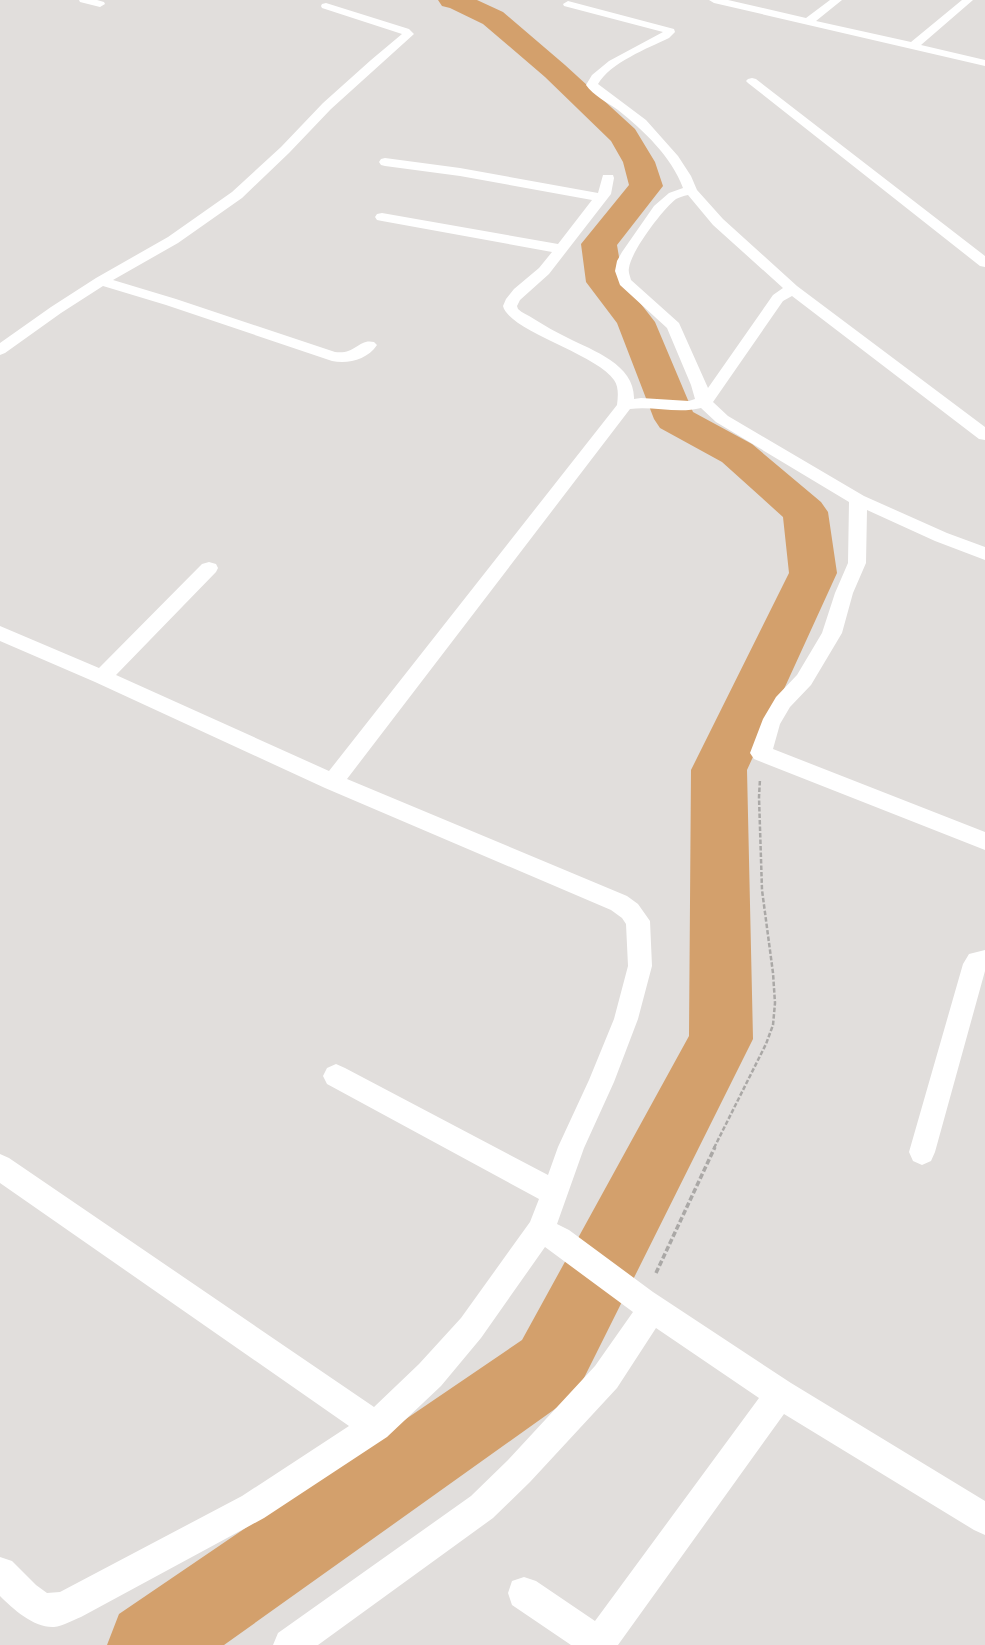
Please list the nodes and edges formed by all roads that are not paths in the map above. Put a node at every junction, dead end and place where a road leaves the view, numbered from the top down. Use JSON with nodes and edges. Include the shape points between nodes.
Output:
{"nodes":[{"id":1,"x":84,"y":0,"type":"edge"},
{"id":2,"x":714,"y":0,"type":"edge"},
{"id":3,"x":837,"y":0,"type":"edge"},
{"id":4,"x":968,"y":0,"type":"edge"},
{"id":5,"x":100,"y":4,"type":"dead end"},
{"id":6,"x":568,"y":4,"type":"dead end"},
{"id":7,"x":326,"y":6,"type":"dead end"},
{"id":8,"x":809,"y":21,"type":"junction"},
{"id":9,"x":913,"y":46,"type":"junction"},
{"id":10,"x":985,"y":63,"type":"edge"},
{"id":11,"x":752,"y":81,"type":"dead end"},
{"id":12,"x":385,"y":162,"type":"dead end"},
{"id":13,"x":608,"y":178,"type":"dead end"},
{"id":14,"x":691,"y":191,"type":"junction"},
{"id":15,"x":601,"y":198,"type":"junction"},
{"id":16,"x":382,"y":217,"type":"dead end"},
{"id":17,"x":560,"y":249,"type":"junction"},
{"id":18,"x":985,"y":263,"type":"edge"},
{"id":19,"x":101,"y":281,"type":"junction"},
{"id":20,"x":792,"y":289,"type":"junction"},
{"id":21,"x":369,"y":345,"type":"dead end"},
{"id":22,"x":0,"y":350,"type":"edge"},
{"id":23,"x":633,"y":404,"type":"junction"},
{"id":24,"x":696,"y":404,"type":"junction"},
{"id":25,"x":985,"y":434,"type":"edge"},
{"id":26,"x":858,"y":500,"type":"junction"},
{"id":27,"x":985,"y":554,"type":"edge"},
{"id":28,"x":209,"y":568,"type":"dead end"},
{"id":29,"x":0,"y":633,"type":"edge"},
{"id":30,"x":102,"y":677,"type":"junction"},
{"id":31,"x":333,"y":782,"type":"junction"},
{"id":32,"x":985,"y":841,"type":"edge"},
{"id":33,"x":985,"y":960,"type":"edge"},
{"id":34,"x":336,"y":1076,"type":"dead end"},
{"id":35,"x":922,"y":1152,"type":"dead end"},
{"id":36,"x":0,"y":1167,"type":"edge"},
{"id":37,"x":555,"y":1193,"type":"junction"},
{"id":38,"x":550,"y":1235,"type":"junction"},
{"id":39,"x":643,"y":1302,"type":"junction"},
{"id":40,"x":780,"y":1394,"type":"junction"},
{"id":41,"x":376,"y":1426,"type":"junction"},
{"id":42,"x":985,"y":1518,"type":"edge"},
{"id":43,"x":0,"y":1572,"type":"edge"},
{"id":44,"x":524,"y":1593,"type":"dead end"},
{"id":45,"x":598,"y":1644,"type":"edge"},
{"id":46,"x":290,"y":1645,"type":"edge"}],
"edges":[{"from":1,"to":5,"type":"street"},
{"from":2,"to":8,"type":"street"},
{"from":3,"to":8,"type":"street"},
{"from":4,"to":9,"type":"street"},
{"from":6,"to":14,"type":"street","via":[[670,30],[665,36],[623,57],[604,70],[592,85],[642,123],[674,159]]},
{"from":7,"to":19,"type":"street","via":[[408,34],[328,106],[237,195],[173,240]]},
{"from":8,"to":9,"type":"street"},
{"from":9,"to":10,"type":"street"},
{"from":11,"to":18,"type":"street"},
{"from":12,"to":15,"type":"street","via":[[460,172]]},
{"from":13,"to":15,"type":"street"},
{"from":14,"to":20,"type":"street","via":[[718,222]]},
{"from":14,"to":24,"type":"street","via":[[676,194],[666,200],[633,246],[621,272],[625,282],[674,326],[699,385]]},
{"from":15,"to":17,"type":"street"},
{"from":16,"to":17,"type":"street"},
{"from":17,"to":23,"type":"street","via":[[544,271],[519,292],[511,303],[511,310],[546,333],[605,364],[622,379]]},
{"from":19,"to":21,"type":"street","via":[[340,358],[354,356]]},
{"from":19,"to":22,"type":"street"},
{"from":20,"to":24,"type":"street","via":[[778,298],[712,394]]},
{"from":20,"to":25,"type":"street"},
{"from":23,"to":24,"type":"street"},
{"from":23,"to":31,"type":"street"},
{"from":24,"to":26,"type":"street"},
{"from":26,"to":27,"type":"street"},
{"from":26,"to":32,"type":"street","via":[[857,563],[844,593],[832,633],[804,680],[783,702],[770,724],[761,753]]},
{"from":28,"to":30,"type":"street"},
{"from":29,"to":30,"type":"street"},
{"from":30,"to":31,"type":"street"},
{"from":31,"to":37,"type":"street","via":[[619,903],[636,916],[640,966],[626,1019]]},
{"from":33,"to":35,"type":"street","via":[[977,961],[975,964]]},
{"from":34,"to":37,"type":"street"},
{"from":36,"to":41,"type":"street"},
{"from":37,"to":38,"type":"street"},
{"from":38,"to":39,"type":"street"},
{"from":38,"to":41,"type":"street","via":[[430,1375]]},
{"from":39,"to":40,"type":"street"},
{"from":39,"to":46,"type":"street","via":[[606,1377],[482,1507]]},
{"from":40,"to":42,"type":"street"},
{"from":40,"to":45,"type":"street"},
{"from":41,"to":43,"type":"street","via":[[253,1507],[69,1605],[53,1610],[30,1602]]},
{"from":44,"to":45,"type":"street"}]}
